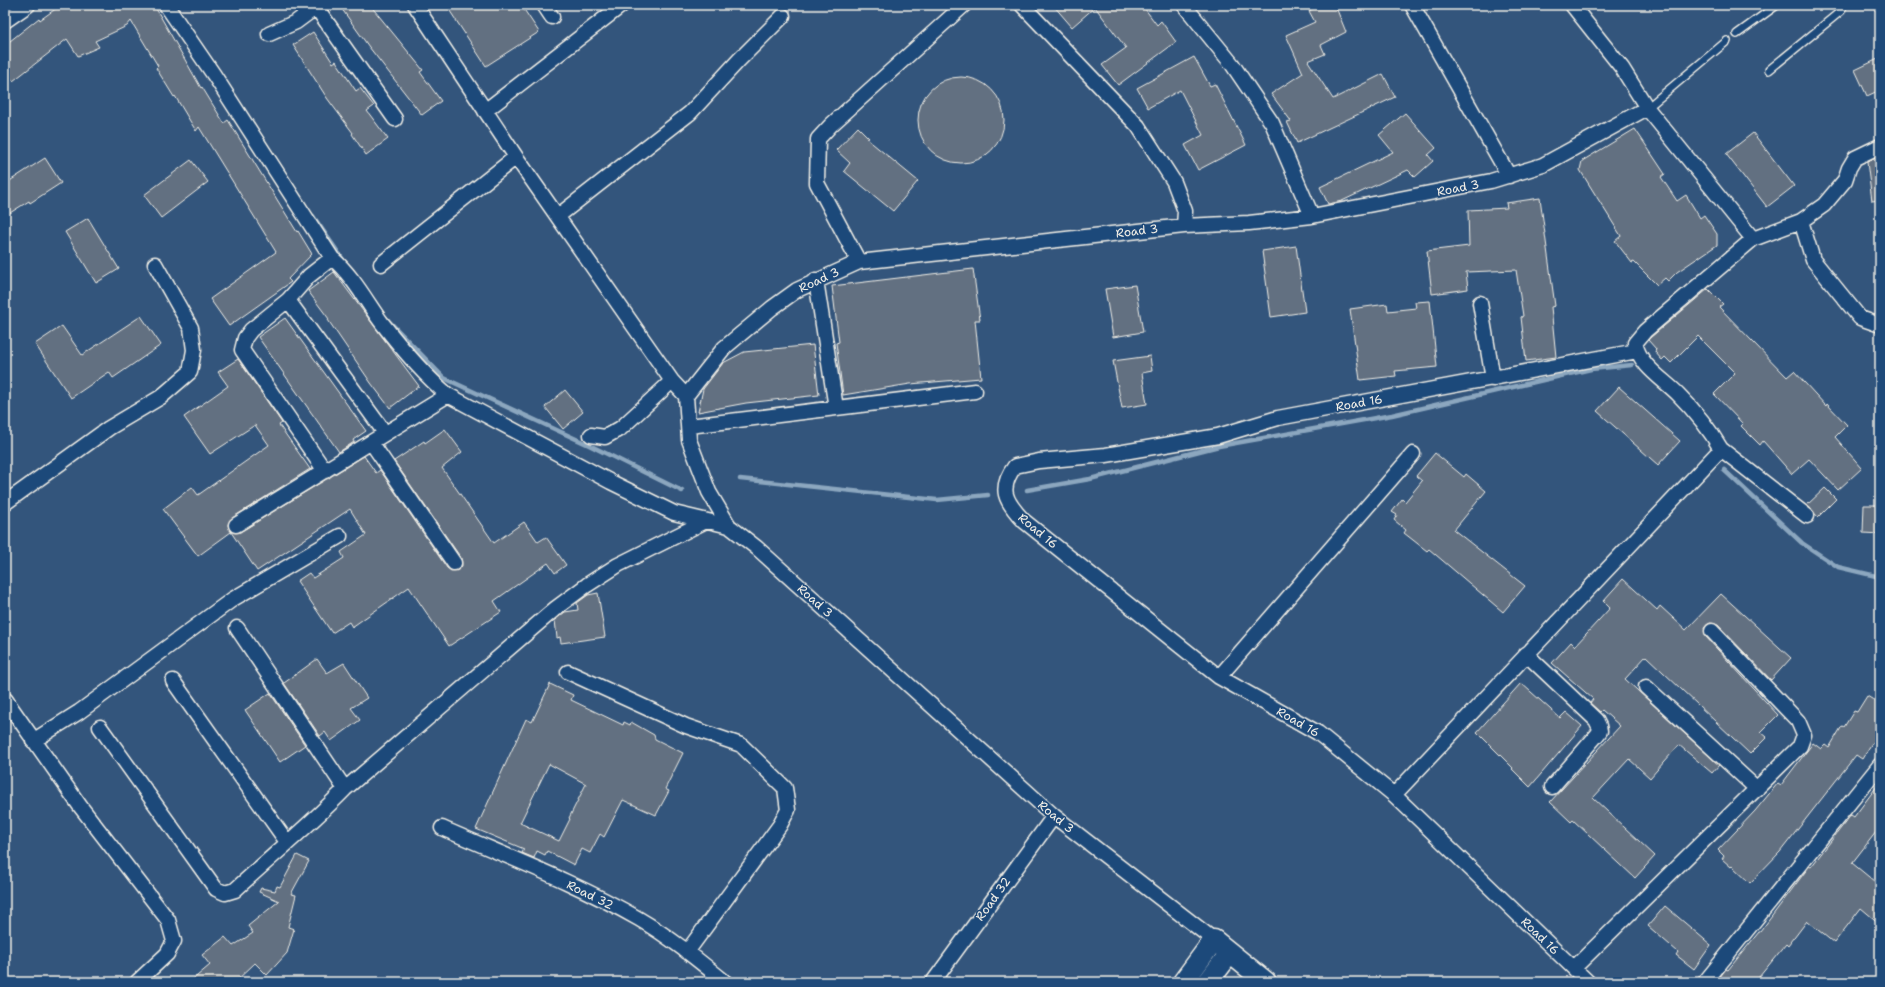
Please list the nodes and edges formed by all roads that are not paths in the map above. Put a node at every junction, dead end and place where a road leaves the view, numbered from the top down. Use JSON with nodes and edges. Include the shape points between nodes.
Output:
{"nodes":[{"id":1,"x":28,"y":5,"type":"edge"},
{"id":2,"x":166,"y":5,"type":"edge"},
{"id":3,"x":415,"y":5,"type":"edge"},
{"id":4,"x":622,"y":5,"type":"edge"},
{"id":5,"x":964,"y":5,"type":"edge"},
{"id":6,"x":1022,"y":5,"type":"edge"},
{"id":7,"x":1184,"y":5,"type":"edge"},
{"id":8,"x":1412,"y":5,"type":"edge"},
{"id":9,"x":1572,"y":5,"type":"edge"},
{"id":10,"x":1778,"y":5,"type":"edge"},
{"id":11,"x":1843,"y":5,"type":"edge"},
{"id":12,"x":317,"y":6,"type":"edge"},
{"id":13,"x":783,"y":16,"type":"dead end"},
{"id":14,"x":5,"y":21,"type":"edge"},
{"id":15,"x":269,"y":34,"type":"dead end"},
{"id":16,"x":1737,"y":34,"type":"dead end"},
{"id":17,"x":1727,"y":42,"type":"dead end"},
{"id":18,"x":1769,"y":70,"type":"dead end"},
{"id":19,"x":1647,"y":108,"type":"junction"},
{"id":20,"x":485,"y":111,"type":"junction"},
{"id":21,"x":395,"y":119,"type":"dead end"},
{"id":22,"x":1880,"y":146,"type":"edge"},
{"id":23,"x":516,"y":157,"type":"junction"},
{"id":24,"x":1509,"y":176,"type":"junction"},
{"id":25,"x":558,"y":216,"type":"junction"},
{"id":26,"x":1312,"y":216,"type":"junction"},
{"id":27,"x":1801,"y":221,"type":"junction"},
{"id":28,"x":1184,"y":226,"type":"junction"},
{"id":29,"x":1753,"y":239,"type":"junction"},
{"id":30,"x":332,"y":258,"type":"junction"},
{"id":31,"x":859,"y":262,"type":"junction"},
{"id":32,"x":155,"y":264,"type":"dead end"},
{"id":33,"x":381,"y":264,"type":"dead end"},
{"id":34,"x":816,"y":280,"type":"junction"},
{"id":35,"x":288,"y":300,"type":"junction"},
{"id":36,"x":1480,"y":303,"type":"dead end"},
{"id":37,"x":1880,"y":325,"type":"edge"},
{"id":38,"x":1637,"y":351,"type":"junction"},
{"id":39,"x":1493,"y":379,"type":"junction"},
{"id":40,"x":672,"y":380,"type":"junction"},
{"id":41,"x":975,"y":391,"type":"dead end"},
{"id":42,"x":448,"y":395,"type":"junction"},
{"id":43,"x":686,"y":396,"type":"junction"},
{"id":44,"x":836,"y":408,"type":"junction"},
{"id":45,"x":689,"y":426,"type":"junction"},
{"id":46,"x":385,"y":433,"type":"junction"},
{"id":47,"x":591,"y":435,"type":"dead end"},
{"id":48,"x":371,"y":442,"type":"junction"},
{"id":49,"x":1721,"y":449,"type":"junction"},
{"id":50,"x":1413,"y":454,"type":"dead end"},
{"id":51,"x":325,"y":471,"type":"junction"},
{"id":52,"x":5,"y":503,"type":"edge"},
{"id":53,"x":1807,"y":516,"type":"dead end"},
{"id":54,"x":706,"y":521,"type":"junction"},
{"id":55,"x":236,"y":525,"type":"dead end"},
{"id":56,"x":729,"y":526,"type":"junction"},
{"id":57,"x":340,"y":536,"type":"dead end"},
{"id":58,"x":454,"y":563,"type":"dead end"},
{"id":59,"x":237,"y":628,"type":"dead end"},
{"id":60,"x":1712,"y":631,"type":"dead end"},
{"id":61,"x":1526,"y":654,"type":"junction"},
{"id":62,"x":568,"y":672,"type":"dead end"},
{"id":63,"x":1219,"y":677,"type":"junction"},
{"id":64,"x":173,"y":681,"type":"dead end"},
{"id":65,"x":1646,"y":687,"type":"dead end"},
{"id":66,"x":5,"y":700,"type":"edge"},
{"id":67,"x":100,"y":727,"type":"dead end"},
{"id":68,"x":33,"y":741,"type":"junction"},
{"id":69,"x":1880,"y":765,"type":"edge"},
{"id":70,"x":345,"y":788,"type":"junction"},
{"id":71,"x":1552,"y":788,"type":"dead end"},
{"id":72,"x":1757,"y":789,"type":"junction"},
{"id":73,"x":1394,"y":794,"type":"junction"},
{"id":74,"x":1054,"y":816,"type":"junction"},
{"id":75,"x":442,"y":828,"type":"dead end"},
{"id":76,"x":287,"y":842,"type":"junction"},
{"id":77,"x":1214,"y":940,"type":"junction"},
{"id":78,"x":687,"y":952,"type":"junction"},
{"id":79,"x":1230,"y":953,"type":"junction"},
{"id":80,"x":1574,"y":968,"type":"junction"},
{"id":81,"x":136,"y":982,"type":"edge"},
{"id":82,"x":725,"y":982,"type":"edge"},
{"id":83,"x":933,"y":982,"type":"edge"},
{"id":84,"x":1183,"y":982,"type":"edge"},
{"id":85,"x":1208,"y":982,"type":"edge"},
{"id":86,"x":1266,"y":982,"type":"edge"},
{"id":87,"x":1588,"y":982,"type":"edge"},
{"id":88,"x":1705,"y":982,"type":"edge"}],
"edges":[{"from":1,"to":14,"type":"street"},
{"from":2,"to":30,"type":"street"},
{"from":3,"to":20,"type":"street"},
{"from":4,"to":20,"type":"street"},
{"from":5,"to":31,"type":"street","via":[[818,139],[817,183]]},
{"from":6,"to":28,"type":"street","via":[[1138,126],[1174,182],[1185,211]]},
{"from":7,"to":26,"type":"street","via":[[1232,64],[1272,123]]},
{"from":8,"to":24,"type":"street"},
{"from":9,"to":19,"type":"street","via":[[1622,68]]},
{"from":10,"to":16,"type":"lane"},
{"from":11,"to":18,"type":"lane","via":[[1841,11]]},
{"from":12,"to":15,"type":"street","via":[[296,22]]},
{"from":12,"to":21,"type":"street"},
{"from":13,"to":25,"type":"street","via":[[690,113]]},
{"from":17,"to":19,"type":"lane"},
{"from":19,"to":24,"type":"street","name":"Road 3","via":[[1543,165]]},
{"from":19,"to":29,"type":"street"},
{"from":20,"to":23,"type":"street"},
{"from":22,"to":27,"type":"street","via":[[1856,158],[1845,180],[1824,205]]},
{"from":23,"to":25,"type":"street"},
{"from":23,"to":33,"type":"street"},
{"from":24,"to":26,"type":"street","name":"Road 3"},
{"from":25,"to":40,"type":"street"},
{"from":26,"to":28,"type":"street","name":"Road 3","via":[[1249,223]]},
{"from":27,"to":29,"type":"street"},
{"from":27,"to":37,"type":"street","via":[[1813,260],[1860,318]]},
{"from":28,"to":31,"type":"street","name":"Road 3"},
{"from":29,"to":38,"type":"street","via":[[1645,331],[1635,343]]},
{"from":30,"to":35,"type":"street","via":[[309,276]]},
{"from":30,"to":42,"type":"street","via":[[346,272],[382,323],[422,371]]},
{"from":31,"to":34,"type":"street","name":"Road 3"},
{"from":32,"to":52,"type":"street","via":[[191,328],[194,350],[190,372],[161,397],[109,428]]},
{"from":34,"to":43,"type":"street","name":"Road 3","via":[[772,308],[724,348]]},
{"from":34,"to":44,"type":"street"},
{"from":35,"to":46,"type":"street"},
{"from":35,"to":51,"type":"street","via":[[250,330],[242,350]]},
{"from":36,"to":39,"type":"street"},
{"from":38,"to":39,"type":"street","name":"Road 16"},
{"from":38,"to":49,"type":"street","via":[[1648,366],[1708,427]]},
{"from":39,"to":63,"type":"street","name":"Road 16","via":[[1278,418],[1218,436],[1106,455],[1039,461],[1015,466],[1006,478],[1005,492],[1013,509]]},
{"from":40,"to":43,"type":"street"},
{"from":40,"to":47,"type":"street","via":[[621,428],[605,437]]},
{"from":41,"to":44,"type":"street"},
{"from":42,"to":46,"type":"street"},
{"from":42,"to":54,"type":"street","via":[[674,513]]},
{"from":43,"to":45,"type":"street","name":"Road 3"},
{"from":44,"to":45,"type":"street"},
{"from":45,"to":56,"type":"street","name":"Road 3","via":[[689,440],[709,492]]},
{"from":46,"to":48,"type":"street"},
{"from":48,"to":51,"type":"street"},
{"from":48,"to":58,"type":"street"},
{"from":49,"to":53,"type":"street"},
{"from":49,"to":61,"type":"street"},
{"from":50,"to":63,"type":"street"},
{"from":51,"to":55,"type":"street"},
{"from":54,"to":56,"type":"street"},
{"from":54,"to":70,"type":"street","via":[[618,565],[587,585],[556,608]]},
{"from":56,"to":74,"type":"street","name":"Road 3","via":[[757,548]]},
{"from":57,"to":68,"type":"street","via":[[233,599],[79,712]]},
{"from":59,"to":70,"type":"street"},
{"from":60,"to":72,"type":"street","via":[[1798,721],[1804,735],[1800,746]]},
{"from":61,"to":71,"type":"street","via":[[1596,720],[1599,726],[1600,732]]},
{"from":61,"to":73,"type":"street"},
{"from":62,"to":78,"type":"street","via":[[686,726],[741,745],[785,788],[788,810],[780,825]]},
{"from":63,"to":73,"type":"street","name":"Road 16","via":[[1318,733]]},
{"from":64,"to":76,"type":"street"},
{"from":65,"to":72,"type":"street"},
{"from":66,"to":68,"type":"street"},
{"from":67,"to":76,"type":"street","via":[[216,889],[225,893],[235,890]]},
{"from":68,"to":81,"type":"street","via":[[168,920],[174,941],[167,954]]},
{"from":69,"to":88,"type":"street"},
{"from":70,"to":76,"type":"street"},
{"from":72,"to":80,"type":"street"},
{"from":73,"to":80,"type":"street","name":"Road 16"},
{"from":74,"to":77,"type":"street","name":"Road 3"},
{"from":74,"to":83,"type":"street","name":"Road 32"},
{"from":75,"to":78,"type":"street","name":"Road 32","via":[[593,895],[640,920]]},
{"from":77,"to":79,"type":"street","name":"Road 3"},
{"from":77,"to":84,"type":"street"},
{"from":78,"to":82,"type":"street","name":"Road 32"},
{"from":79,"to":85,"type":"street"},
{"from":79,"to":86,"type":"street","name":"Road 3"},
{"from":80,"to":87,"type":"street","name":"Road 16"}]}
